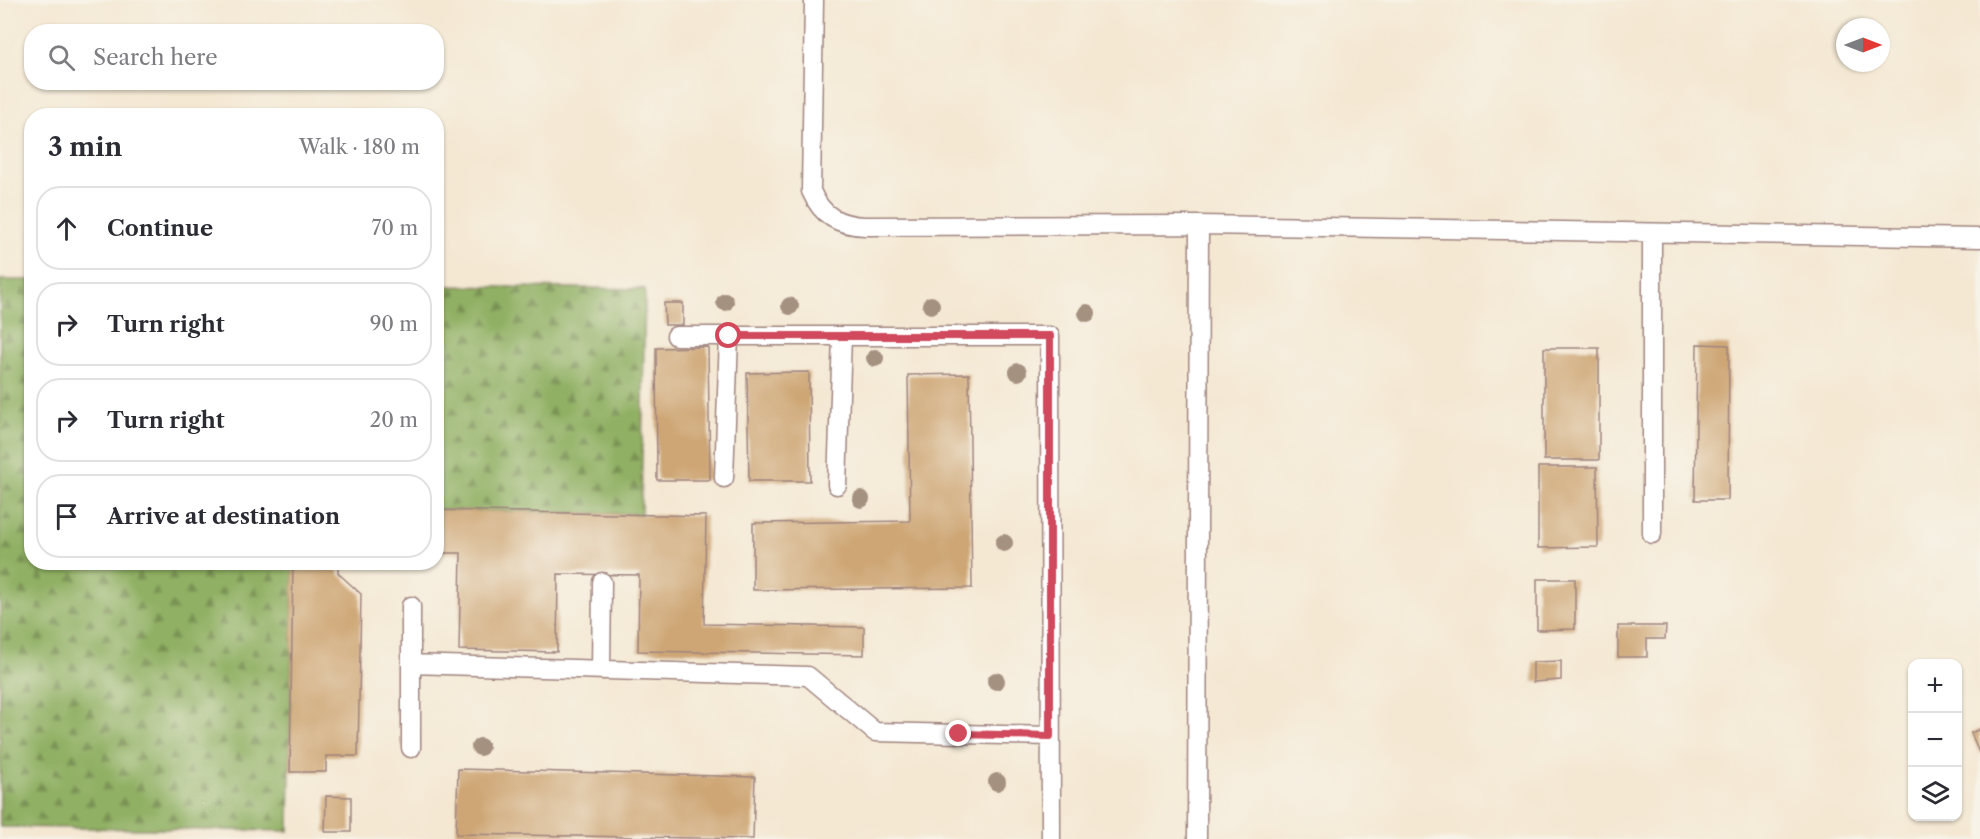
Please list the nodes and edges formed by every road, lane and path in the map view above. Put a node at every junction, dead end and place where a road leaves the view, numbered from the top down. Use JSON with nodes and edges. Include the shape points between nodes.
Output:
{"nodes":[{"id":1,"x":814,"y":0,"type":"edge"},
{"id":2,"x":1199,"y":225,"type":"junction"},
{"id":3,"x":1652,"y":233,"type":"junction"},
{"id":4,"x":1980,"y":238,"type":"edge"},
{"id":5,"x":676,"y":336,"type":"dead end"},
{"id":6,"x":729,"y":336,"type":"junction"},
{"id":7,"x":842,"y":336,"type":"junction"},
{"id":8,"x":724,"y":478,"type":"dead end"},
{"id":9,"x":837,"y":485,"type":"dead end"},
{"id":10,"x":1652,"y":534,"type":"dead end"},
{"id":11,"x":602,"y":582,"type":"dead end"},
{"id":12,"x":411,"y":606,"type":"dead end"},
{"id":13,"x":411,"y":664,"type":"junction"},
{"id":14,"x":601,"y":670,"type":"junction"},
{"id":15,"x":1050,"y":736,"type":"junction"},
{"id":16,"x":411,"y":748,"type":"dead end"},
{"id":17,"x":1051,"y":839,"type":"edge"},
{"id":18,"x":1197,"y":839,"type":"edge"}],
"edges":[{"from":1,"to":2,"type":"lane","via":[[811,191],[817,205],[829,217],[846,225],[865,226]]},
{"from":2,"to":3,"type":"lane"},
{"from":2,"to":18,"type":"lane"},
{"from":3,"to":4,"type":"lane"},
{"from":3,"to":10,"type":"lane"},
{"from":5,"to":6,"type":"lane"},
{"from":6,"to":7,"type":"lane"},
{"from":6,"to":8,"type":"lane"},
{"from":7,"to":9,"type":"lane"},
{"from":7,"to":15,"type":"lane","via":[[1050,336]]},
{"from":11,"to":14,"type":"lane"},
{"from":12,"to":13,"type":"lane"},
{"from":13,"to":14,"type":"lane"},
{"from":13,"to":16,"type":"lane"},
{"from":14,"to":15,"type":"lane","via":[[808,676],[875,732]]},
{"from":15,"to":17,"type":"lane"}]}
